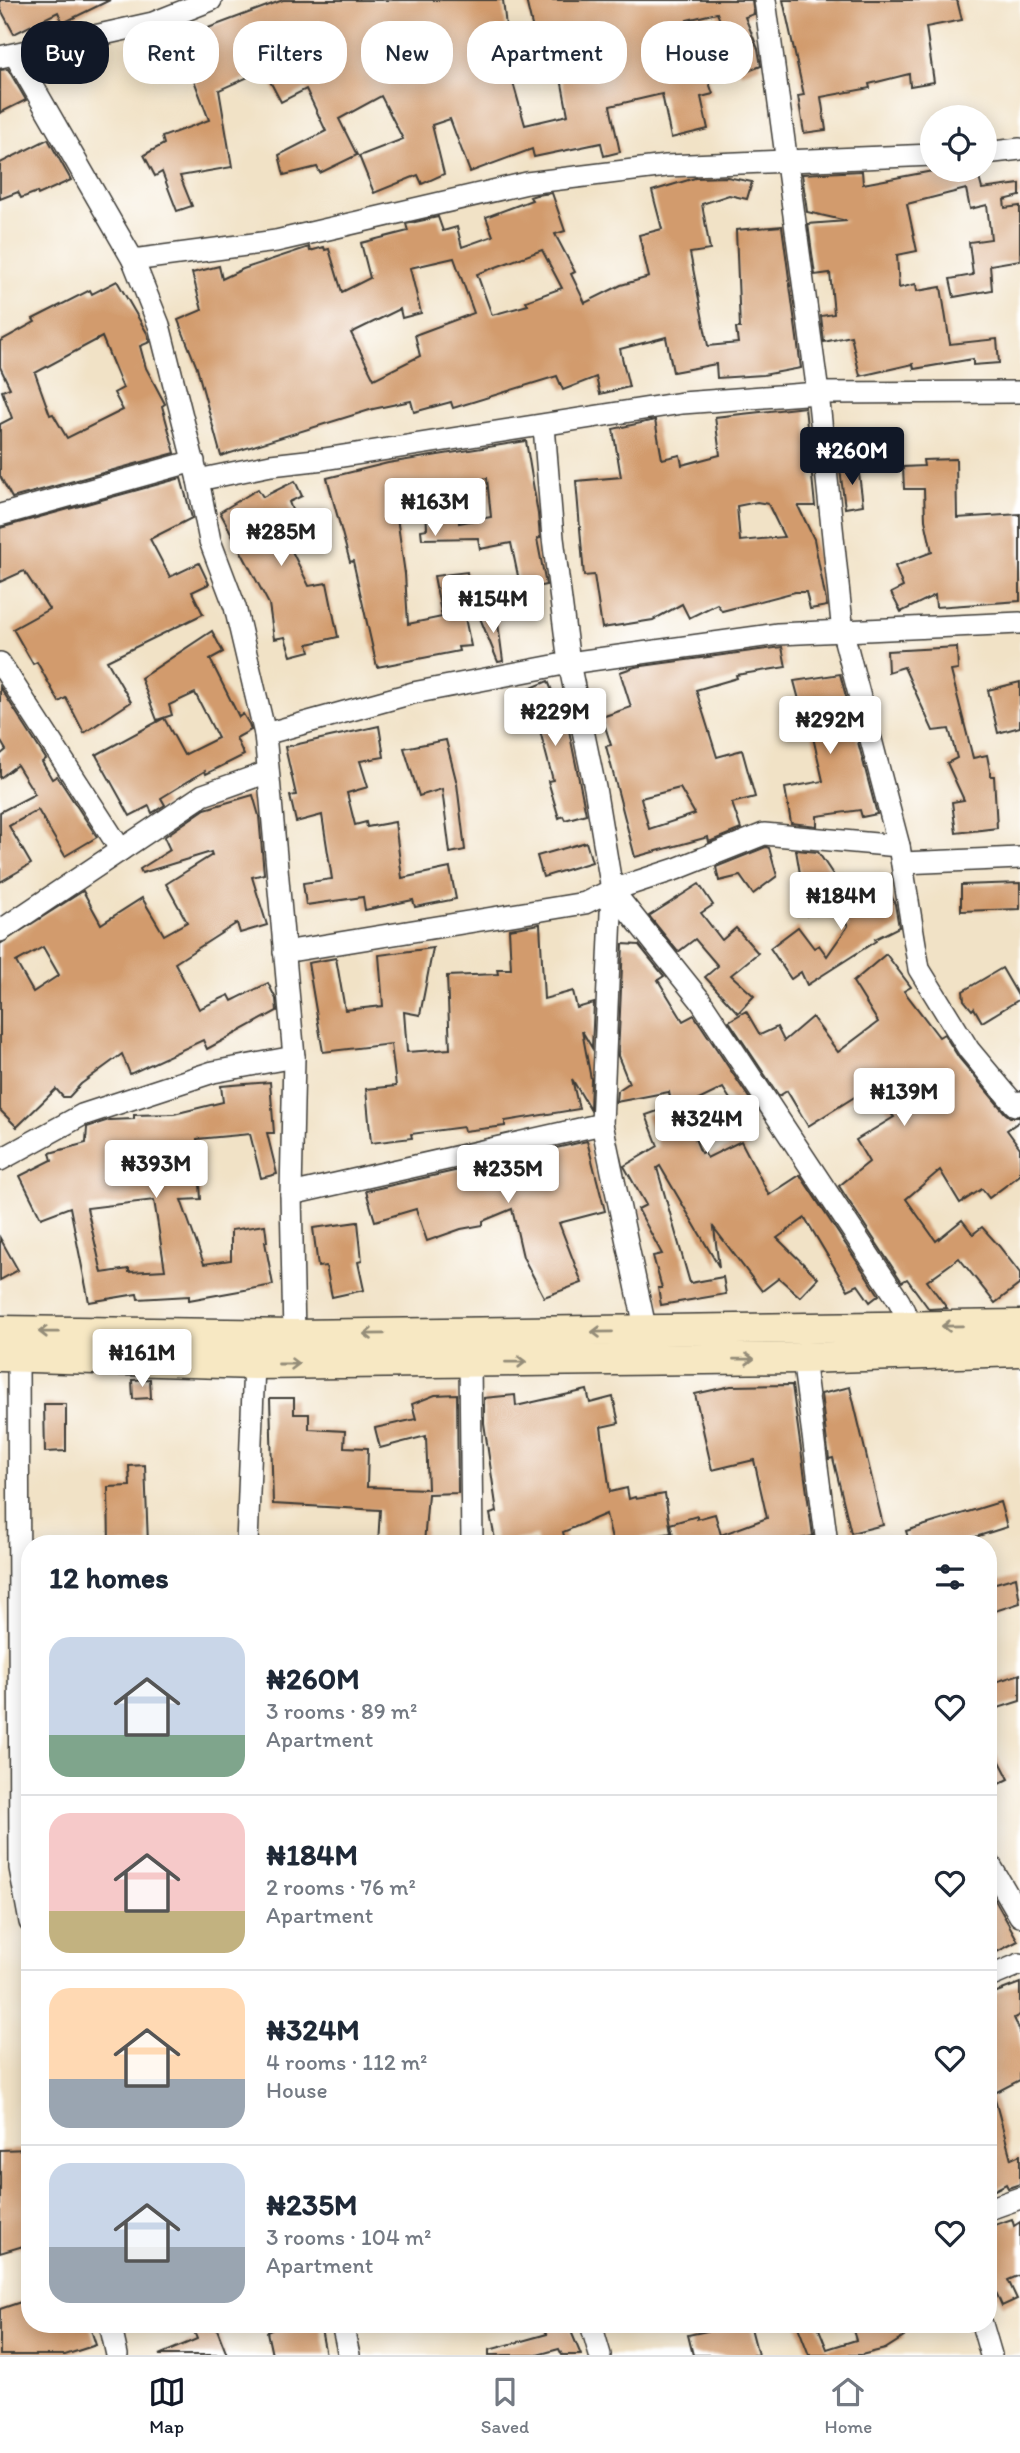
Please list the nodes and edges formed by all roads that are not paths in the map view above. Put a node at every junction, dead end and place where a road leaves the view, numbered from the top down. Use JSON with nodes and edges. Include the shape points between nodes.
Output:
{"nodes":[{"id":1,"x":211,"y":0,"type":"edge"},
{"id":2,"x":765,"y":0,"type":"edge"},
{"id":3,"x":7,"y":56,"type":"edge"},
{"id":4,"x":1020,"y":149,"type":"edge"},
{"id":5,"x":997,"y":152,"type":"edge"},
{"id":6,"x":920,"y":155,"type":"edge"},
{"id":7,"x":786,"y":159,"type":"junction"},
{"id":8,"x":133,"y":260,"type":"junction"},
{"id":9,"x":1020,"y":392,"type":"edge"},
{"id":10,"x":818,"y":393,"type":"junction"},
{"id":11,"x":544,"y":426,"type":"junction"},
{"id":12,"x":196,"y":470,"type":"junction"},
{"id":13,"x":0,"y":515,"type":"edge"},
{"id":14,"x":1020,"y":623,"type":"edge"},
{"id":15,"x":843,"y":633,"type":"junction"},
{"id":16,"x":0,"y":663,"type":"edge"},
{"id":17,"x":569,"y":663,"type":"junction"},
{"id":18,"x":265,"y":734,"type":"junction"},
{"id":19,"x":268,"y":772,"type":"junction"},
{"id":20,"x":121,"y":850,"type":"junction"},
{"id":21,"x":901,"y":855,"type":"junction"},
{"id":22,"x":1020,"y":858,"type":"edge"},
{"id":23,"x":612,"y":890,"type":"junction"},
{"id":24,"x":0,"y":931,"type":"edge"},
{"id":25,"x":284,"y":952,"type":"junction"},
{"id":26,"x":294,"y":1057,"type":"junction"},
{"id":27,"x":1018,"y":1106,"type":"edge"},
{"id":28,"x":602,"y":1124,"type":"junction"},
{"id":29,"x":0,"y":1160,"type":"edge"},
{"id":30,"x":291,"y":1194,"type":"junction"},
{"id":31,"x":912,"y":1327,"type":"junction"},
{"id":32,"x":0,"y":1331,"type":"edge"},
{"id":33,"x":646,"y":1332,"type":"junction"},
{"id":34,"x":294,"y":1335,"type":"junction"},
{"id":35,"x":1011,"y":1338,"type":"edge"},
{"id":36,"x":9,"y":1356,"type":"edge"},
{"id":37,"x":803,"y":1358,"type":"junction"},
{"id":38,"x":470,"y":1362,"type":"junction"},
{"id":39,"x":254,"y":1364,"type":"junction"},
{"id":40,"x":247,"y":1535,"type":"edge"},
{"id":41,"x":472,"y":1535,"type":"edge"},
{"id":42,"x":826,"y":1535,"type":"edge"},
{"id":43,"x":10,"y":1867,"type":"edge"},
{"id":44,"x":997,"y":1877,"type":"edge"},
{"id":45,"x":21,"y":1897,"type":"edge"},
{"id":46,"x":1020,"y":1916,"type":"edge"},
{"id":47,"x":1020,"y":1964,"type":"edge"},
{"id":48,"x":997,"y":1974,"type":"edge"},
{"id":49,"x":1020,"y":2198,"type":"edge"},
{"id":50,"x":997,"y":2206,"type":"edge"},
{"id":51,"x":112,"y":2333,"type":"edge"},
{"id":52,"x":344,"y":2333,"type":"edge"},
{"id":53,"x":594,"y":2333,"type":"edge"},
{"id":54,"x":985,"y":2333,"type":"edge"},
{"id":55,"x":117,"y":2355,"type":"edge"},
{"id":56,"x":349,"y":2355,"type":"edge"},
{"id":57,"x":600,"y":2355,"type":"edge"},
{"id":58,"x":991,"y":2355,"type":"edge"}],
"edges":[{"from":1,"to":3,"type":"street","via":[[153,23]]},
{"from":2,"to":7,"type":"street"},
{"from":3,"to":8,"type":"street"},
{"from":4,"to":5,"type":"street"},
{"from":6,"to":7,"type":"street"},
{"from":7,"to":8,"type":"street","via":[[666,166],[527,183],[276,241]]},
{"from":7,"to":10,"type":"street"},
{"from":8,"to":12,"type":"street","via":[[159,325]]},
{"from":9,"to":10,"type":"street"},
{"from":10,"to":11,"type":"street","via":[[682,402]]},
{"from":10,"to":15,"type":"street"},
{"from":11,"to":12,"type":"street","via":[[271,465]]},
{"from":11,"to":17,"type":"street"},
{"from":12,"to":13,"type":"street"},
{"from":12,"to":18,"type":"street","via":[[210,541],[235,607]]},
{"from":14,"to":15,"type":"street"},
{"from":15,"to":17,"type":"street","via":[[778,634]]},
{"from":15,"to":21,"type":"street"},
{"from":16,"to":20,"type":"street"},
{"from":17,"to":18,"type":"street","via":[[414,693]]},
{"from":17,"to":23,"type":"street"},
{"from":18,"to":19,"type":"street"},
{"from":19,"to":20,"type":"street","via":[[203,795]]},
{"from":19,"to":25,"type":"street"},
{"from":20,"to":24,"type":"street"},
{"from":21,"to":22,"type":"street"},
{"from":21,"to":23,"type":"street","via":[[764,834]]},
{"from":21,"to":27,"type":"street","via":[[919,969],[968,1050]]},
{"from":23,"to":25,"type":"street","via":[[585,903]]},
{"from":23,"to":28,"type":"street"},
{"from":23,"to":31,"type":"street","via":[[700,1000]]},
{"from":25,"to":26,"type":"street"},
{"from":26,"to":29,"type":"street","via":[[213,1072],[82,1115]]},
{"from":26,"to":30,"type":"street"},
{"from":28,"to":30,"type":"street"},
{"from":28,"to":33,"type":"street"},
{"from":30,"to":34,"type":"street"},
{"from":31,"to":33,"type":"main road"},
{"from":35,"to":31,"type":"main road","one_way":true},
{"from":34,"to":32,"type":"main road","one_way":true},
{"from":33,"to":34,"type":"main road","one_way":true},
{"from":35,"to":37,"type":"main road"},
{"from":36,"to":39,"type":"main road"},
{"from":36,"to":43,"type":"street"},
{"from":38,"to":37,"type":"main road","one_way":true},
{"from":37,"to":42,"type":"street"},
{"from":39,"to":38,"type":"main road","one_way":true},
{"from":38,"to":41,"type":"street"},
{"from":39,"to":40,"type":"street"},
{"from":43,"to":45,"type":"street"},
{"from":44,"to":46,"type":"street"},
{"from":47,"to":48,"type":"street"},
{"from":49,"to":50,"type":"street"},
{"from":51,"to":55,"type":"street"},
{"from":52,"to":56,"type":"street"},
{"from":53,"to":57,"type":"street"},
{"from":54,"to":58,"type":"street"}]}
